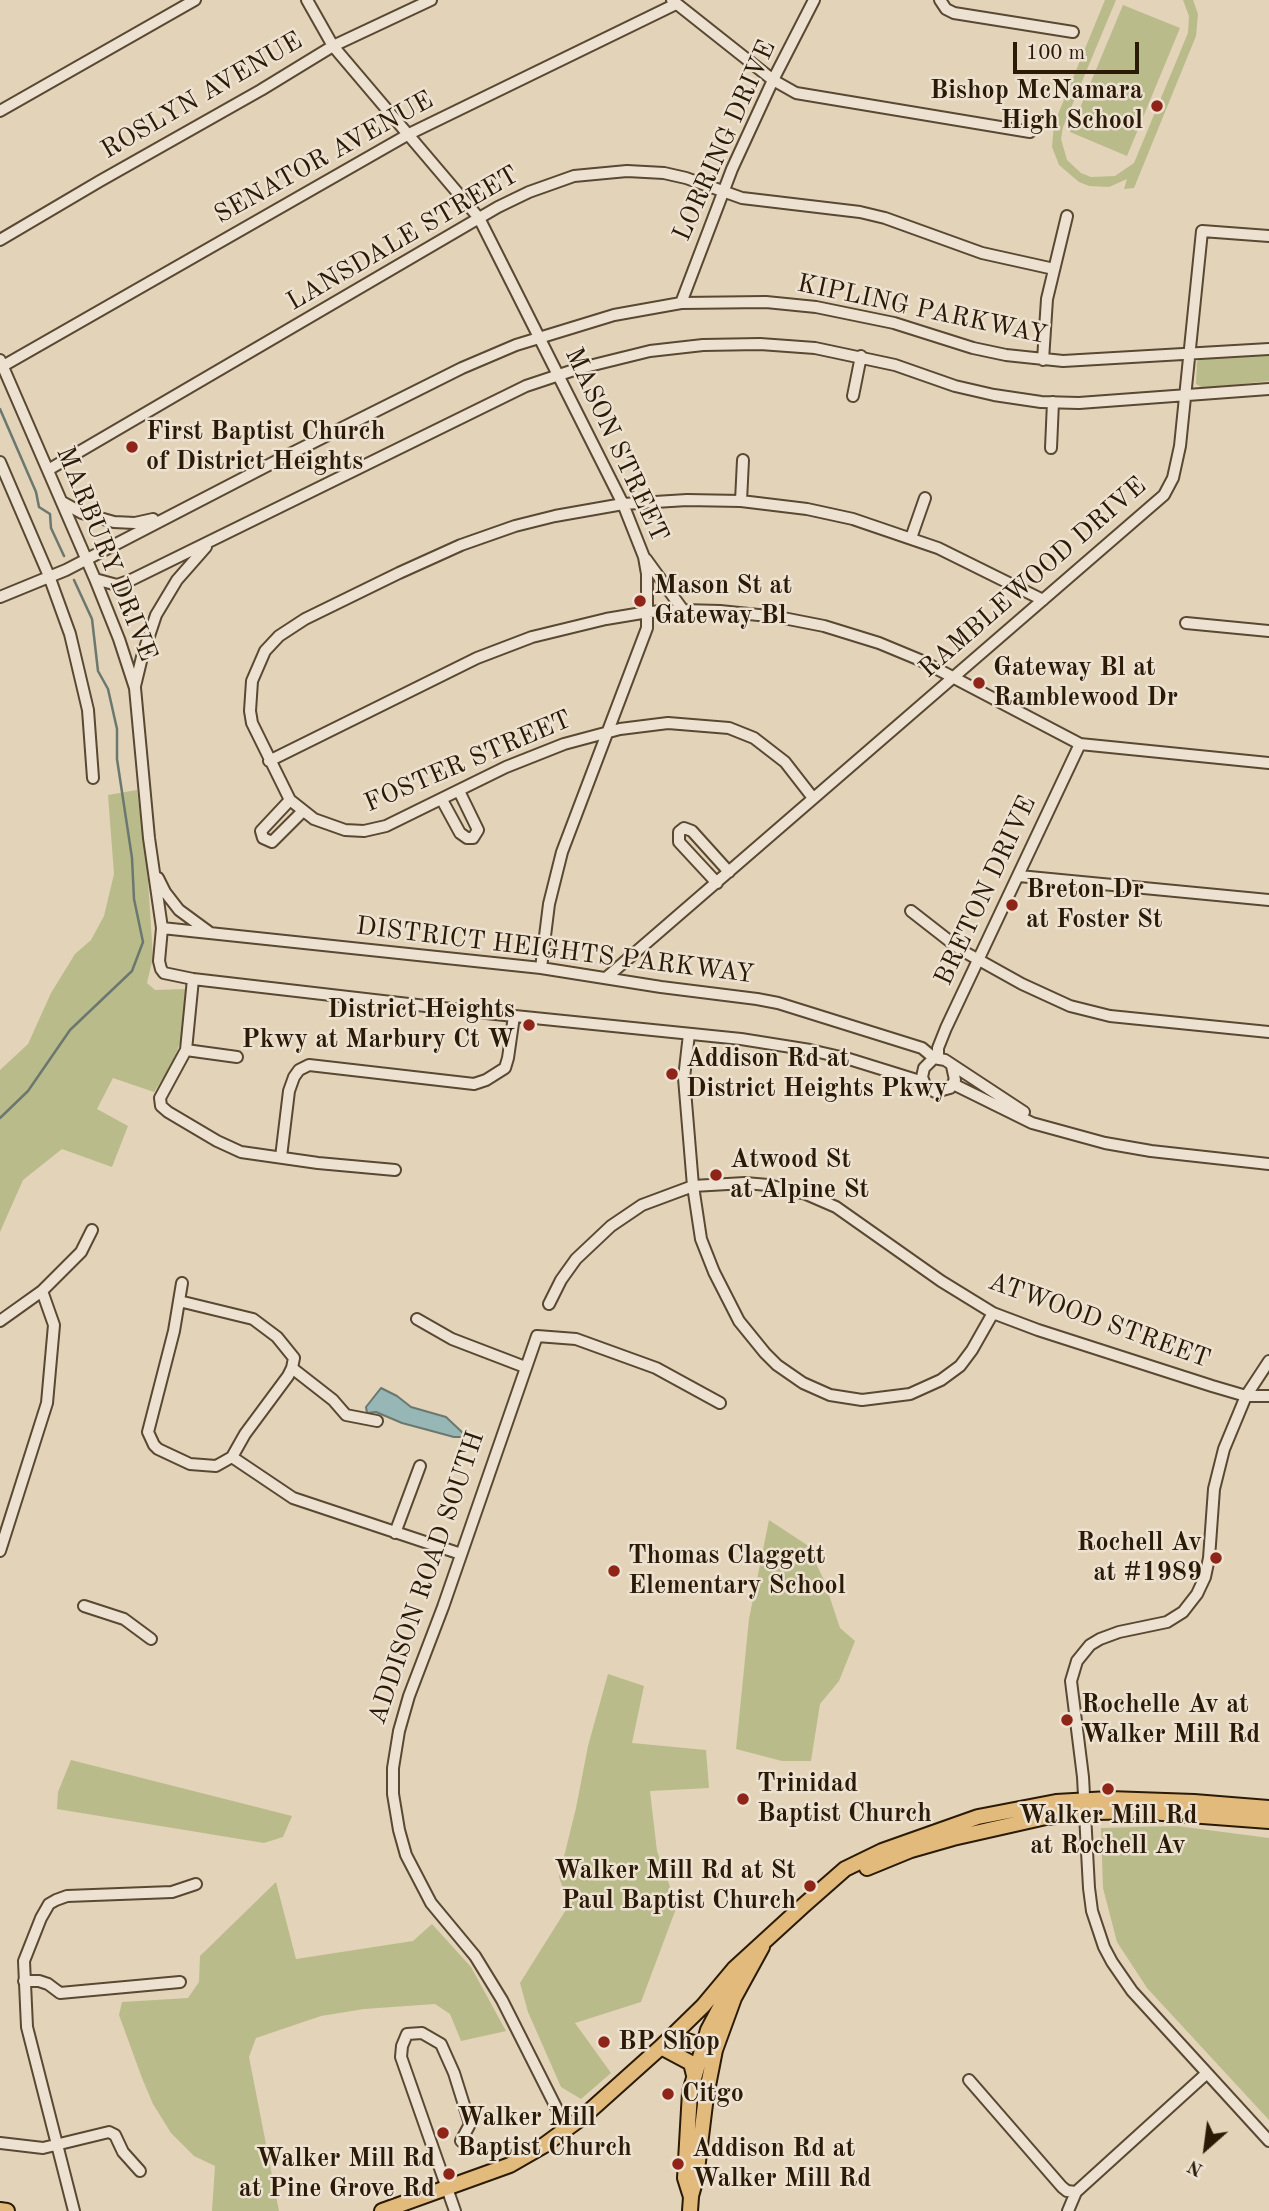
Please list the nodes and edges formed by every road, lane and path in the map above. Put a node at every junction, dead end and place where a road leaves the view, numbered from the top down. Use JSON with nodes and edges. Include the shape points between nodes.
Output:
{"nodes":[{"id":1,"x":195,"y":0,"type":"edge"},
{"id":2,"x":307,"y":0,"type":"edge"},
{"id":3,"x":431,"y":0,"type":"edge"},
{"id":4,"x":814,"y":0,"type":"edge"},
{"id":5,"x":940,"y":0,"type":"edge"},
{"id":6,"x":674,"y":2,"type":"edge"},
{"id":7,"x":1073,"y":32,"type":"dead end"},
{"id":8,"x":333,"y":46,"type":"junction"},
{"id":9,"x":773,"y":80,"type":"junction"},
{"id":10,"x":0,"y":111,"type":"edge"},
{"id":11,"x":1030,"y":132,"type":"dead end"},
{"id":12,"x":409,"y":134,"type":"junction"},
{"id":13,"x":723,"y":191,"type":"junction"},
{"id":14,"x":1067,"y":216,"type":"dead end"},
{"id":15,"x":479,"y":218,"type":"junction"},
{"id":16,"x":1269,"y":236,"type":"edge"},
{"id":17,"x":0,"y":240,"type":"edge"},
{"id":18,"x":1054,"y":269,"type":"junction"},
{"id":19,"x":681,"y":303,"type":"junction"},
{"id":20,"x":540,"y":337,"type":"junction"},
{"id":21,"x":1269,"y":349,"type":"edge"},
{"id":22,"x":1189,"y":353,"type":"junction"},
{"id":23,"x":861,"y":356,"type":"junction"},
{"id":24,"x":1043,"y":360,"type":"junction"},
{"id":25,"x":1,"y":363,"type":"edge"},
{"id":26,"x":558,"y":375,"type":"junction"},
{"id":27,"x":1269,"y":389,"type":"edge"},
{"id":28,"x":1186,"y":395,"type":"junction"},
{"id":29,"x":853,"y":396,"type":"dead end"},
{"id":30,"x":1053,"y":402,"type":"junction"},
{"id":31,"x":1051,"y":448,"type":"dead end"},
{"id":32,"x":743,"y":460,"type":"dead end"},
{"id":33,"x":0,"y":462,"type":"edge"},
{"id":34,"x":48,"y":470,"type":"junction"},
{"id":35,"x":925,"y":498,"type":"dead end"},
{"id":36,"x":61,"y":501,"type":"junction"},
{"id":37,"x":741,"y":501,"type":"junction"},
{"id":38,"x":623,"y":504,"type":"junction"},
{"id":39,"x":166,"y":517,"type":"junction"},
{"id":40,"x":911,"y":538,"type":"junction"},
{"id":41,"x":215,"y":539,"type":"junction"},
{"id":42,"x":644,"y":557,"type":"junction"},
{"id":43,"x":86,"y":558,"type":"junction"},
{"id":44,"x":49,"y":576,"type":"junction"},
{"id":45,"x":95,"y":579,"type":"junction"},
{"id":46,"x":0,"y":597,"type":"edge"},
{"id":47,"x":1043,"y":600,"type":"junction"},
{"id":48,"x":682,"y":610,"type":"junction"},
{"id":49,"x":648,"y":612,"type":"junction"},
{"id":50,"x":1186,"y":623,"type":"dead end"},
{"id":51,"x":1269,"y":631,"type":"edge"},
{"id":52,"x":954,"y":677,"type":"junction"},
{"id":53,"x":135,"y":688,"type":"junction"},
{"id":54,"x":608,"y":732,"type":"junction"},
{"id":55,"x":1080,"y":744,"type":"junction"},
{"id":56,"x":269,"y":761,"type":"junction"},
{"id":57,"x":1269,"y":763,"type":"edge"},
{"id":58,"x":93,"y":778,"type":"dead end"},
{"id":59,"x":459,"y":791,"type":"junction"},
{"id":60,"x":813,"y":798,"type":"junction"},
{"id":61,"x":290,"y":800,"type":"junction"},
{"id":62,"x":442,"y":800,"type":"junction"},
{"id":63,"x":303,"y":811,"type":"junction"},
{"id":64,"x":152,"y":856,"type":"junction"},
{"id":65,"x":729,"y":872,"type":"junction"},
{"id":66,"x":1020,"y":876,"type":"junction"},
{"id":67,"x":717,"y":883,"type":"junction"},
{"id":68,"x":1269,"y":900,"type":"edge"},
{"id":69,"x":911,"y":911,"type":"dead end"},
{"id":70,"x":162,"y":928,"type":"junction"},
{"id":71,"x":211,"y":934,"type":"junction"},
{"id":72,"x":979,"y":960,"type":"junction"},
{"id":73,"x":541,"y":968,"type":"junction"},
{"id":74,"x":607,"y":977,"type":"junction"},
{"id":75,"x":193,"y":979,"type":"junction"},
{"id":76,"x":514,"y":1016,"type":"junction"},
{"id":77,"x":1269,"y":1032,"type":"edge"},
{"id":78,"x":688,"y":1034,"type":"junction"},
{"id":79,"x":187,"y":1050,"type":"junction"},
{"id":80,"x":237,"y":1057,"type":"dead end"},
{"id":81,"x":936,"y":1058,"type":"junction"},
{"id":82,"x":953,"y":1066,"type":"junction"},
{"id":83,"x":923,"y":1082,"type":"junction"},
{"id":84,"x":953,"y":1084,"type":"junction"},
{"id":85,"x":1054,"y":1129,"type":"junction"},
{"id":86,"x":282,"y":1157,"type":"junction"},
{"id":87,"x":1269,"y":1164,"type":"edge"},
{"id":88,"x":395,"y":1170,"type":"dead end"},
{"id":89,"x":693,"y":1186,"type":"junction"},
{"id":90,"x":92,"y":1230,"type":"dead end"},
{"id":91,"x":182,"y":1283,"type":"dead end"},
{"id":92,"x":43,"y":1291,"type":"junction"},
{"id":93,"x":179,"y":1301,"type":"junction"},
{"id":94,"x":549,"y":1304,"type":"dead end"},
{"id":95,"x":993,"y":1313,"type":"junction"},
{"id":96,"x":417,"y":1319,"type":"dead end"},
{"id":97,"x":0,"y":1321,"type":"edge"},
{"id":98,"x":1269,"y":1360,"type":"edge"},
{"id":99,"x":525,"y":1367,"type":"junction"},
{"id":100,"x":292,"y":1368,"type":"junction"},
{"id":101,"x":1246,"y":1396,"type":"junction"},
{"id":102,"x":1269,"y":1396,"type":"edge"},
{"id":103,"x":720,"y":1403,"type":"dead end"},
{"id":104,"x":377,"y":1421,"type":"dead end"},
{"id":105,"x":232,"y":1457,"type":"junction"},
{"id":106,"x":420,"y":1466,"type":"dead end"},
{"id":107,"x":395,"y":1533,"type":"junction"},
{"id":108,"x":0,"y":1551,"type":"edge"},
{"id":109,"x":461,"y":1554,"type":"junction"},
{"id":110,"x":84,"y":1606,"type":"dead end"},
{"id":111,"x":151,"y":1639,"type":"dead end"},
{"id":112,"x":1085,"y":1806,"type":"junction"},
{"id":113,"x":1269,"y":1808,"type":"edge"},
{"id":114,"x":1269,"y":1821,"type":"edge"},
{"id":115,"x":197,"y":1884,"type":"dead end"},
{"id":116,"x":760,"y":1946,"type":"junction"},
{"id":117,"x":24,"y":1981,"type":"junction"},
{"id":118,"x":180,"y":1982,"type":"dead end"},
{"id":119,"x":661,"y":2047,"type":"junction"},
{"id":120,"x":708,"y":2048,"type":"junction"},
{"id":121,"x":1206,"y":2074,"type":"junction"},
{"id":122,"x":694,"y":2075,"type":"junction"},
{"id":123,"x":969,"y":2080,"type":"dead end"},
{"id":124,"x":566,"y":2129,"type":"junction"},
{"id":125,"x":461,"y":2141,"type":"dead end"},
{"id":126,"x":1269,"y":2141,"type":"edge"},
{"id":127,"x":0,"y":2143,"type":"edge"},
{"id":128,"x":58,"y":2145,"type":"junction"},
{"id":129,"x":140,"y":2171,"type":"dead end"},
{"id":130,"x":446,"y":2189,"type":"junction"},
{"id":131,"x":1076,"y":2192,"type":"junction"},
{"id":132,"x":690,"y":2204,"type":"edge"},
{"id":133,"x":0,"y":2210,"type":"edge"},
{"id":134,"x":7,"y":2211,"type":"edge"},
{"id":135,"x":74,"y":2211,"type":"edge"},
{"id":136,"x":382,"y":2211,"type":"edge"},
{"id":137,"x":455,"y":2211,"type":"edge"},
{"id":138,"x":1068,"y":2211,"type":"edge"}],
"edges":[{"from":1,"to":10,"type":"street"},
{"from":2,"to":8,"type":"street","name":"MASON STREET"},
{"from":3,"to":8,"type":"street","name":"ROSLYN AVENUE"},
{"from":4,"to":9,"type":"street","name":"LORRING DRIVE"},
{"from":5,"to":7,"type":"street","via":[[950,12]]},
{"from":6,"to":9,"type":"street"},
{"from":6,"to":12,"type":"street","name":"SENATOR AVENUE"},
{"from":8,"to":12,"type":"street","name":"MASON STREET"},
{"from":8,"to":17,"type":"street","name":"ROSLYN AVENUE"},
{"from":9,"to":11,"type":"street","via":[[807,96]]},
{"from":9,"to":13,"type":"street","name":"LORRING DRIVE"},
{"from":12,"to":15,"type":"street","name":"MASON STREET"},
{"from":12,"to":25,"type":"street","name":"SENATOR AVENUE"},
{"from":13,"to":15,"type":"street","name":"LANSDALE STREET","via":[[664,173],[593,172],[529,192]]},
{"from":13,"to":18,"type":"street","name":"LANSDALE STREET","via":[[742,198],[860,212],[982,253]]},
{"from":13,"to":19,"type":"street","name":"LORRING DRIVE"},
{"from":14,"to":18,"type":"street"},
{"from":15,"to":20,"type":"street","name":"MASON STREET"},
{"from":15,"to":34,"type":"street","name":"LANSDALE STREET"},
{"from":16,"to":22,"type":"street","name":"RAMBLEWOOD DRIVE","via":[[1202,231]]},
{"from":18,"to":24,"type":"street"},
{"from":19,"to":20,"type":"street","name":"KIPLING PARKWAY","via":[[614,315]]},
{"from":19,"to":24,"type":"street","name":"KIPLING PARKWAY","via":[[816,307],[894,323],[973,348]]},
{"from":20,"to":26,"type":"street","name":"MASON STREET"},
{"from":20,"to":39,"type":"street","name":"KIPLING PARKWAY","via":[[462,368]]},
{"from":21,"to":22,"type":"street","name":"KIPLING PARKWAY"},
{"from":22,"to":24,"type":"street","name":"KIPLING PARKWAY"},
{"from":22,"to":28,"type":"street","name":"RAMBLEWOOD DRIVE"},
{"from":23,"to":26,"type":"street","via":[[774,345],[703,345],[650,351]]},
{"from":23,"to":29,"type":"street"},
{"from":23,"to":30,"type":"street","via":[[968,389]]},
{"from":25,"to":34,"type":"street","name":"MARBURY DRIVE"},
{"from":26,"to":38,"type":"street","name":"MASON STREET"},
{"from":26,"to":41,"type":"street","via":[[488,402]]},
{"from":27,"to":28,"type":"street"},
{"from":28,"to":30,"type":"street"},
{"from":28,"to":47,"type":"street","name":"RAMBLEWOOD DRIVE","via":[[1171,485]]},
{"from":30,"to":31,"type":"street"},
{"from":32,"to":37,"type":"street"},
{"from":33,"to":44,"type":"street"},
{"from":34,"to":36,"type":"street","name":"MARBURY DRIVE"},
{"from":35,"to":40,"type":"street"},
{"from":36,"to":39,"type":"street","via":[[114,522]]},
{"from":36,"to":43,"type":"street","name":"MARBURY DRIVE"},
{"from":37,"to":38,"type":"street","name":"FOSTER STREET"},
{"from":37,"to":40,"type":"street","name":"FOSTER STREET","via":[[853,519]]},
{"from":38,"to":42,"type":"street","name":"MASON STREET"},
{"from":38,"to":56,"type":"street","name":"FOSTER STREET","via":[[535,521],[460,545],[305,619],[279,636],[260,660],[251,692],[252,723]]},
{"from":39,"to":43,"type":"street","name":"KIPLING PARKWAY"},
{"from":40,"to":47,"type":"street","name":"FOSTER STREET"},
{"from":41,"to":45,"type":"street","via":[[122,584]]},
{"from":41,"to":53,"type":"street","via":[[164,600],[149,632]]},
{"from":42,"to":48,"type":"street"},
{"from":42,"to":49,"type":"street","name":"MASON STREET"},
{"from":43,"to":44,"type":"street","name":"KIPLING PARKWAY"},
{"from":43,"to":45,"type":"street","name":"MARBURY DRIVE"},
{"from":44,"to":46,"type":"street","name":"KIPLING PARKWAY"},
{"from":44,"to":58,"type":"street","via":[[83,684]]},
{"from":45,"to":53,"type":"street","name":"MARBURY DRIVE"},
{"from":47,"to":52,"type":"street","name":"RAMBLEWOOD DRIVE"},
{"from":48,"to":49,"type":"street"},
{"from":48,"to":52,"type":"street","via":[[750,613],[824,626],[900,651]]},
{"from":49,"to":54,"type":"street","name":"MASON STREET","via":[[645,635]]},
{"from":49,"to":56,"type":"street","via":[[558,629],[504,647]]},
{"from":50,"to":51,"type":"street"},
{"from":52,"to":55,"type":"street"},
{"from":52,"to":60,"type":"street","name":"RAMBLEWOOD DRIVE"},
{"from":53,"to":64,"type":"street","name":"MARBURY DRIVE"},
{"from":54,"to":59,"type":"street","name":"FOSTER STREET","via":[[535,754]]},
{"from":54,"to":60,"type":"street","name":"FOSTER STREET","via":[[668,723],[740,731],[777,754]]},
{"from":54,"to":73,"type":"street","name":"MASON STREET","via":[[555,875]]},
{"from":55,"to":57,"type":"street"},
{"from":55,"to":66,"type":"street","name":"BRETON DRIVE"},
{"from":56,"to":61,"type":"street","name":"FOSTER STREET"},
{"from":59,"to":62,"type":"street","name":"FOSTER STREET"},
{"from":59,"to":62,"type":"street","via":[[478,830],[473,838],[460,833]]},
{"from":60,"to":65,"type":"street","name":"RAMBLEWOOD DRIVE"},
{"from":61,"to":63,"type":"street","name":"FOSTER STREET"},
{"from":61,"to":63,"type":"street","via":[[261,831],[263,838],[272,842]]},
{"from":62,"to":63,"type":"street","name":"FOSTER STREET","via":[[364,831],[335,828]]},
{"from":64,"to":70,"type":"street","name":"MARBURY DRIVE"},
{"from":64,"to":71,"type":"street","name":"MARBURY DRIVE","via":[[165,892],[186,916]]},
{"from":65,"to":67,"type":"street","name":"RAMBLEWOOD DRIVE"},
{"from":65,"to":67,"type":"street","via":[[692,831],[684,828],[679,832],[679,842]]},
{"from":66,"to":68,"type":"street"},
{"from":66,"to":72,"type":"street","name":"BRETON DRIVE"},
{"from":67,"to":74,"type":"street","name":"RAMBLEWOOD DRIVE"},
{"from":69,"to":72,"type":"street"},
{"from":70,"to":71,"type":"street","name":"DISTRICT HEIGHTS PARKWAY"},
{"from":70,"to":75,"type":"street","name":"MARBURY DRIVE","via":[[161,969]]},
{"from":71,"to":73,"type":"street","name":"DISTRICT HEIGHTS PARKWAY"},
{"from":72,"to":77,"type":"street","via":[[1051,998],[1088,1011]]},
{"from":72,"to":81,"type":"street","name":"BRETON DRIVE"},
{"from":73,"to":74,"type":"street","name":"DISTRICT HEIGHTS PARKWAY"},
{"from":74,"to":81,"type":"street","name":"DISTRICT HEIGHTS PARKWAY","via":[[778,1003],[922,1048]]},
{"from":75,"to":76,"type":"street"},
{"from":75,"to":79,"type":"street"},
{"from":76,"to":78,"type":"street"},
{"from":76,"to":86,"type":"street","via":[[507,1063],[481,1082],[309,1065],[299,1070],[289,1091]]},
{"from":78,"to":83,"type":"street","via":[[810,1049]]},
{"from":78,"to":89,"type":"street","via":[[684,1078]]},
{"from":79,"to":80,"type":"street"},
{"from":79,"to":86,"type":"street","via":[[160,1098],[161,1105],[231,1149]]},
{"from":81,"to":82,"type":"street"},
{"from":81,"to":83,"type":"street","via":[[924,1068]]},
{"from":82,"to":84,"type":"street"},
{"from":82,"to":85,"type":"street"},
{"from":83,"to":84,"type":"street","via":[[935,1092],[946,1091]]},
{"from":84,"to":85,"type":"street"},
{"from":85,"to":87,"type":"street","via":[[1122,1147]]},
{"from":86,"to":88,"type":"street"},
{"from":89,"to":94,"type":"street","name":"ATWOOD STREET","via":[[642,1205],[611,1226],[569,1267]]},
{"from":89,"to":95,"type":"street","name":"ATWOOD STREET","via":[[745,1183],[820,1199]]},
{"from":89,"to":95,"type":"street","via":[[701,1239],[739,1321],[777,1365],[819,1391],[862,1400],[921,1390],[960,1366]]},
{"from":90,"to":92,"type":"street","via":[[81,1252]]},
{"from":91,"to":93,"type":"street"},
{"from":92,"to":97,"type":"street"},
{"from":92,"to":108,"type":"street","via":[[54,1325],[47,1403]]},
{"from":93,"to":100,"type":"street","via":[[253,1319],[289,1350],[294,1358]]},
{"from":93,"to":105,"type":"street","via":[[149,1436],[155,1448],[190,1464],[211,1467]]},
{"from":95,"to":101,"type":"street","name":"ATWOOD STREET"},
{"from":96,"to":99,"type":"street","via":[[452,1339]]},
{"from":98,"to":101,"type":"street"},
{"from":99,"to":103,"type":"street","name":"ADDISON ROAD SOUTH","via":[[537,1336],[576,1339],[656,1368]]},
{"from":99,"to":109,"type":"street","name":"ADDISON ROAD SOUTH"},
{"from":100,"to":104,"type":"street","via":[[346,1415]]},
{"from":100,"to":105,"type":"street"},
{"from":101,"to":102,"type":"street","name":"ATWOOD STREET"},
{"from":101,"to":112,"type":"street","via":[[1216,1478],[1209,1558],[1197,1594],[1183,1612],[1167,1622],[1100,1639],[1083,1652],[1074,1668],[1072,1691]]},
{"from":105,"to":107,"type":"street","via":[[293,1498]]},
{"from":106,"to":107,"type":"street"},
{"from":107,"to":109,"type":"street"},
{"from":109,"to":124,"type":"street","name":"ADDISON ROAD SOUTH","via":[[402,1718],[393,1768],[396,1818],[406,1855],[430,1903],[475,1956],[496,1990]]},
{"from":110,"to":111,"type":"street","via":[[124,1619]]},
{"from":112,"to":113,"type":"main road","via":[[1194,1802]]},
{"from":112,"to":114,"type":"main road"},
{"from":112,"to":116,"type":"main road","via":[[1024,1807],[938,1829],[882,1851],[845,1869]]},
{"from":112,"to":121,"type":"street","via":[[1092,1911],[1104,1947],[1132,1991]]},
{"from":115,"to":117,"type":"street","via":[[172,1892],[55,1900],[24,1961]]},
{"from":116,"to":119,"type":"main road"},
{"from":116,"to":120,"type":"main road","via":[[720,2004]]},
{"from":117,"to":118,"type":"street","via":[[48,1984],[60,1993]]},
{"from":117,"to":128,"type":"street","via":[[27,2027]]},
{"from":119,"to":120,"type":"main road","via":[[684,2040]]},
{"from":119,"to":122,"type":"main road","via":[[691,2063]]},
{"from":119,"to":124,"type":"main road"},
{"from":120,"to":122,"type":"main road"},
{"from":120,"to":132,"type":"main road","via":[[706,2096]]},
{"from":121,"to":126,"type":"street"},
{"from":121,"to":131,"type":"street"},
{"from":122,"to":132,"type":"main road","via":[[685,2165]]},
{"from":123,"to":131,"type":"street","via":[[1062,2187]]},
{"from":124,"to":130,"type":"main road","via":[[510,2165]]},
{"from":125,"to":130,"type":"street","via":[[470,2124],[441,2044],[422,2032],[407,2034],[401,2057]]},
{"from":127,"to":128,"type":"street","via":[[33,2149]]},
{"from":128,"to":129,"type":"street","via":[[106,2131]]},
{"from":128,"to":135,"type":"street"},
{"from":130,"to":136,"type":"main road"},
{"from":130,"to":137,"type":"street"},
{"from":131,"to":138,"type":"street"},
{"from":133,"to":134,"type":"main road"}]}
